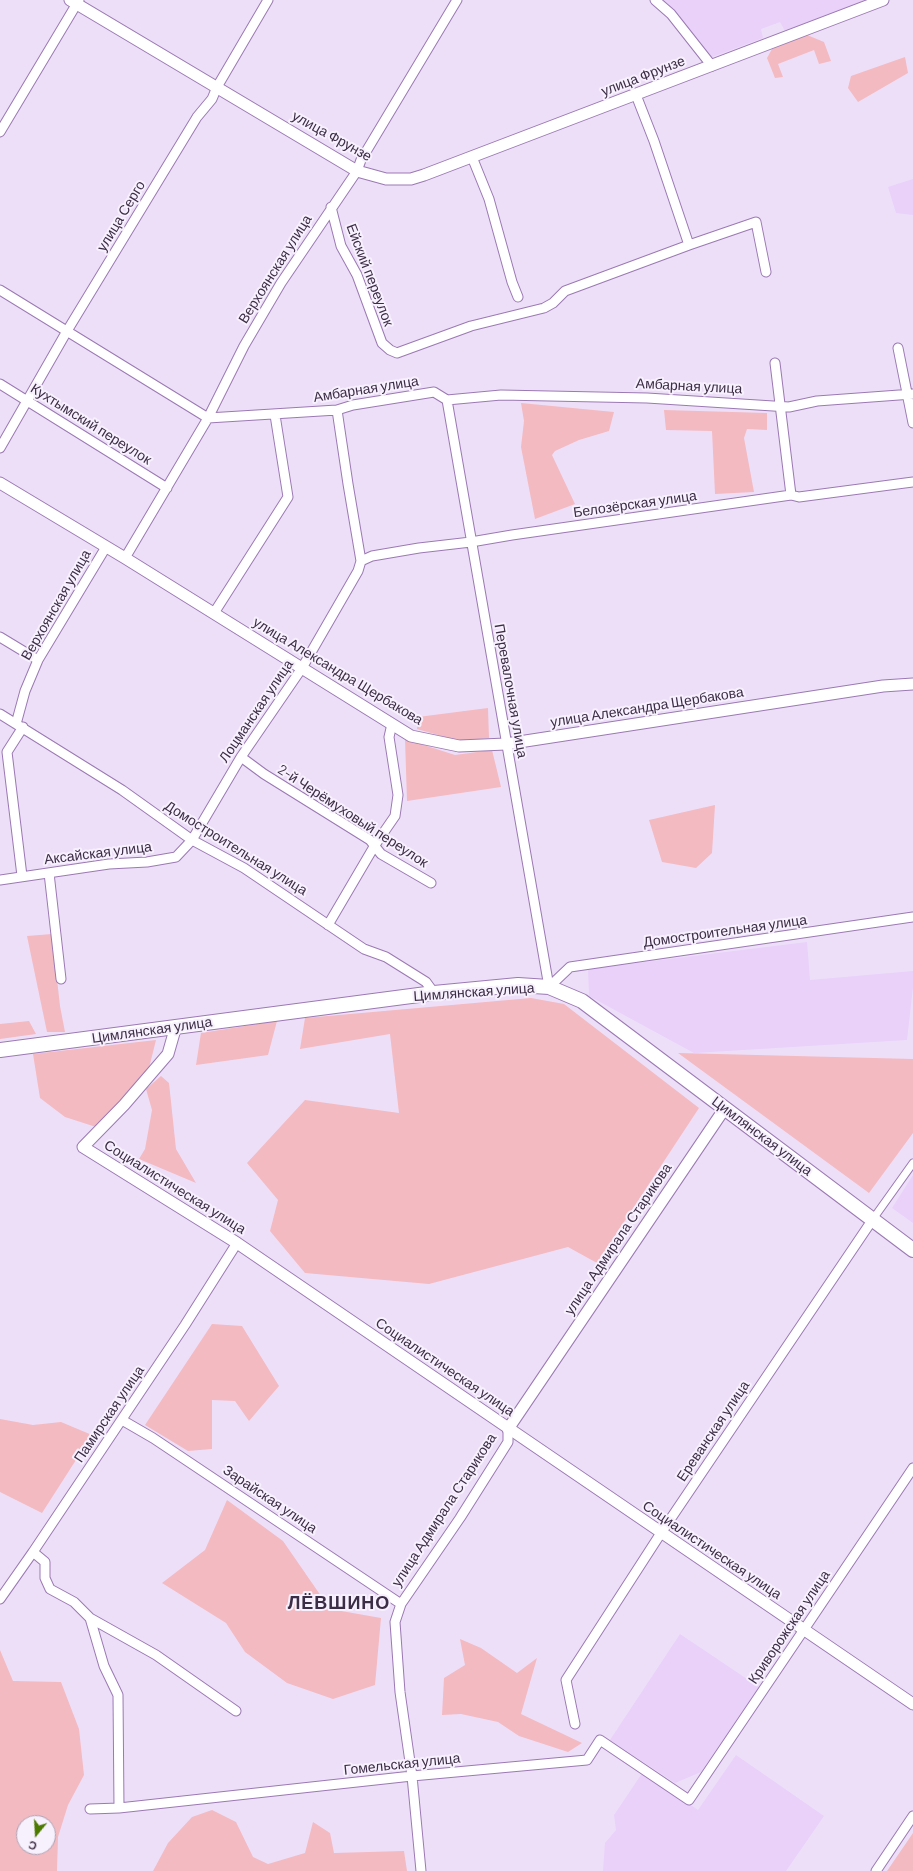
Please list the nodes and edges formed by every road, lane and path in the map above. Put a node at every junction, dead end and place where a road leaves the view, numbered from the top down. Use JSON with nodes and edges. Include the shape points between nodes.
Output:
{"nodes":[{"id":1,"x":268,"y":0,"type":"edge"},
{"id":2,"x":457,"y":0,"type":"edge"},
{"id":3,"x":655,"y":0,"type":"edge"},
{"id":4,"x":883,"y":0,"type":"edge"},
{"id":5,"x":75,"y":1,"type":"edge"},
{"id":6,"x":712,"y":66,"type":"junction"},
{"id":7,"x":217,"y":86,"type":"junction"},
{"id":8,"x":636,"y":95,"type":"junction"},
{"id":9,"x":0,"y":132,"type":"edge"},
{"id":10,"x":472,"y":157,"type":"junction"},
{"id":11,"x":357,"y":171,"type":"junction"},
{"id":12,"x":331,"y":207,"type":"junction"},
{"id":13,"x":689,"y":245,"type":"junction"},
{"id":14,"x":766,"y":272,"type":"dead end"},
{"id":15,"x":0,"y":290,"type":"edge"},
{"id":16,"x":518,"y":297,"type":"dead end"},
{"id":17,"x":67,"y":331,"type":"junction"},
{"id":18,"x":898,"y":348,"type":"dead end"},
{"id":19,"x":775,"y":363,"type":"dead end"},
{"id":20,"x":0,"y":384,"type":"edge"},
{"id":21,"x":910,"y":395,"type":"edge"},
{"id":22,"x":27,"y":400,"type":"junction"},
{"id":23,"x":447,"y":400,"type":"junction"},
{"id":24,"x":780,"y":405,"type":"junction"},
{"id":25,"x":337,"y":410,"type":"junction"},
{"id":26,"x":275,"y":415,"type":"junction"},
{"id":27,"x":208,"y":418,"type":"junction"},
{"id":28,"x":913,"y":422,"type":"edge"},
{"id":29,"x":0,"y":448,"type":"edge"},
{"id":30,"x":913,"y":482,"type":"edge"},
{"id":31,"x":0,"y":483,"type":"edge"},
{"id":32,"x":167,"y":488,"type":"junction"},
{"id":33,"x":791,"y":496,"type":"junction"},
{"id":34,"x":472,"y":542,"type":"junction"},
{"id":35,"x":106,"y":547,"type":"junction"},
{"id":36,"x":125,"y":558,"type":"junction"},
{"id":37,"x":361,"y":561,"type":"junction"},
{"id":38,"x":214,"y":613,"type":"junction"},
{"id":39,"x":0,"y":637,"type":"edge"},
{"id":40,"x":38,"y":660,"type":"junction"},
{"id":41,"x":302,"y":668,"type":"junction"},
{"id":42,"x":913,"y":684,"type":"edge"},
{"id":43,"x":0,"y":714,"type":"edge"},
{"id":44,"x":392,"y":724,"type":"junction"},
{"id":45,"x":19,"y":725,"type":"junction"},
{"id":46,"x":506,"y":744,"type":"junction"},
{"id":47,"x":241,"y":757,"type":"junction"},
{"id":48,"x":192,"y":840,"type":"junction"},
{"id":49,"x":375,"y":845,"type":"junction"},
{"id":50,"x":49,"y":873,"type":"junction"},
{"id":51,"x":22,"y":876,"type":"junction"},
{"id":52,"x":0,"y":880,"type":"edge"},
{"id":53,"x":431,"y":883,"type":"dead end"},
{"id":54,"x":913,"y":917,"type":"edge"},
{"id":55,"x":328,"y":925,"type":"junction"},
{"id":56,"x":61,"y":979,"type":"dead end"},
{"id":57,"x":549,"y":987,"type":"junction"},
{"id":58,"x":434,"y":993,"type":"junction"},
{"id":59,"x":176,"y":1026,"type":"junction"},
{"id":60,"x":0,"y":1050,"type":"edge"},
{"id":61,"x":725,"y":1108,"type":"junction"},
{"id":62,"x":913,"y":1163,"type":"edge"},
{"id":63,"x":874,"y":1219,"type":"junction"},
{"id":64,"x":237,"y":1243,"type":"junction"},
{"id":65,"x":913,"y":1250,"type":"edge"},
{"id":66,"x":122,"y":1420,"type":"junction"},
{"id":67,"x":508,"y":1429,"type":"junction"},
{"id":68,"x":913,"y":1468,"type":"edge"},
{"id":69,"x":661,"y":1533,"type":"junction"},
{"id":70,"x":33,"y":1552,"type":"junction"},
{"id":71,"x":0,"y":1598,"type":"edge"},
{"id":72,"x":401,"y":1604,"type":"junction"},
{"id":73,"x":90,"y":1618,"type":"junction"},
{"id":74,"x":803,"y":1631,"type":"junction"},
{"id":75,"x":913,"y":1704,"type":"edge"},
{"id":76,"x":236,"y":1711,"type":"dead end"},
{"id":77,"x":575,"y":1724,"type":"dead end"},
{"id":78,"x":412,"y":1776,"type":"junction"},
{"id":79,"x":689,"y":1800,"type":"joint"},
{"id":80,"x":119,"y":1808,"type":"junction"},
{"id":81,"x":90,"y":1809,"type":"dead end"},
{"id":82,"x":913,"y":1816,"type":"edge"},
{"id":83,"x":421,"y":1871,"type":"edge"},
{"id":84,"x":876,"y":1871,"type":"edge"}],
"edges":[{"from":1,"to":7,"type":"street","name":"улица Серго"},
{"from":2,"to":11,"type":"street","name":"Верхоянская улица","via":[[361,160]]},
{"from":3,"to":6,"type":"street","via":[[671,14]]},
{"from":4,"to":6,"type":"street","name":"улица Фрунзе"},
{"from":5,"to":7,"type":"street","name":"улица Фрунзе"},
{"from":5,"to":9,"type":"street"},
{"from":6,"to":8,"type":"street","name":"улица Фрунзе"},
{"from":7,"to":11,"type":"street","name":"улица Фрунзе"},
{"from":7,"to":17,"type":"street","name":"улица Серго","via":[[212,99],[196,117]]},
{"from":8,"to":10,"type":"street","name":"улица Фрунзе"},
{"from":8,"to":13,"type":"street"},
{"from":10,"to":11,"type":"street","name":"улица Фрунзе","via":[[411,179],[386,179]]},
{"from":10,"to":16,"type":"street","via":[[490,199]]},
{"from":11,"to":12,"type":"street","name":"Верхоянская улица"},
{"from":12,"to":13,"type":"street","name":"Ейский переулок","via":[[341,246],[356,275],[382,343],[397,353],[471,326],[544,308],[565,291]]},
{"from":12,"to":27,"type":"street","name":"Верхоянская улица","via":[[281,283],[244,346]]},
{"from":13,"to":14,"type":"street","via":[[756,222]]},
{"from":15,"to":17,"type":"street"},
{"from":17,"to":22,"type":"street","name":"улица Серго"},
{"from":17,"to":27,"type":"street"},
{"from":18,"to":21,"type":"street"},
{"from":19,"to":24,"type":"street"},
{"from":20,"to":22,"type":"street","name":"Кухтымский переулок"},
{"from":21,"to":24,"type":"street","name":"Амбарная улица"},
{"from":21,"to":28,"type":"street"},
{"from":22,"to":29,"type":"street","name":"улица Серго"},
{"from":22,"to":32,"type":"street","name":"Кухтымский переулок"},
{"from":23,"to":24,"type":"street","name":"Амбарная улица","via":[[501,395],[647,398]]},
{"from":23,"to":25,"type":"street","name":"Амбарная улица","via":[[434,392]]},
{"from":23,"to":34,"type":"street","name":"Перевалочная улица"},
{"from":24,"to":33,"type":"street"},
{"from":25,"to":26,"type":"street","name":"Амбарная улица"},
{"from":25,"to":37,"type":"street"},
{"from":26,"to":27,"type":"street","name":"Амбарная улица"},
{"from":26,"to":38,"type":"street","via":[[288,497]]},
{"from":27,"to":32,"type":"street","name":"Верхоянская улица"},
{"from":30,"to":33,"type":"street","name":"Белозёрская улица","via":[[800,497]]},
{"from":31,"to":35,"type":"street","name":"улица Александра Щербакова"},
{"from":32,"to":36,"type":"street","name":"Верхоянская улица"},
{"from":33,"to":34,"type":"street","name":"Белозёрская улица"},
{"from":34,"to":37,"type":"street","name":"Белозёрская улица","via":[[372,556]]},
{"from":34,"to":46,"type":"street","name":"Перевалочная улица"},
{"from":35,"to":36,"type":"street","name":"улица Александра Щербакова"},
{"from":35,"to":40,"type":"street","name":"Верхоянская улица"},
{"from":36,"to":38,"type":"street","name":"улица Александра Щербакова"},
{"from":37,"to":41,"type":"street","name":"Лоцманская улица","via":[[358,571]]},
{"from":38,"to":41,"type":"street","name":"улица Александра Щербакова"},
{"from":39,"to":40,"type":"street"},
{"from":40,"to":45,"type":"street","name":"Верхоянская улица","via":[[25,691]]},
{"from":41,"to":44,"type":"street","name":"улица Александра Щербакова"},
{"from":41,"to":47,"type":"street","name":"Лоцманская улица"},
{"from":42,"to":46,"type":"street","name":"улица Александра Щербакова","via":[[883,686]]},
{"from":43,"to":45,"type":"street","name":"Домостроительная улица"},
{"from":44,"to":46,"type":"street","name":"улица Александра Щербакова","via":[[411,736],[459,746]]},
{"from":44,"to":49,"type":"street","via":[[389,737],[398,795],[395,816]]},
{"from":45,"to":48,"type":"street","name":"Домостроительная улица","via":[[122,790]]},
{"from":45,"to":51,"type":"street","name":"Верхоянская улица","via":[[7,752]]},
{"from":46,"to":57,"type":"street","name":"Перевалочная улица"},
{"from":47,"to":48,"type":"street","name":"Лоцманская улица"},
{"from":47,"to":49,"type":"street","name":"2-й Черёмуховый переулок"},
{"from":48,"to":50,"type":"street","name":"Аксайская улица","via":[[176,857]]},
{"from":48,"to":55,"type":"street","name":"Домостроительная улица","via":[[244,868]]},
{"from":49,"to":53,"type":"street","name":"2-й Черёмуховый переулок","via":[[381,854]]},
{"from":49,"to":55,"type":"street"},
{"from":50,"to":51,"type":"street","name":"Аксайская улица"},
{"from":50,"to":56,"type":"street"},
{"from":51,"to":52,"type":"street","name":"Аксайская улица"},
{"from":54,"to":57,"type":"street","name":"Домостроительная улица","via":[[570,967]]},
{"from":55,"to":58,"type":"street","name":"Домостроительная улица","via":[[364,949],[386,957],[426,982]]},
{"from":57,"to":58,"type":"main road","name":"Цимлянская улица","via":[[518,985]]},
{"from":57,"to":61,"type":"main road","name":"Цимлянская улица","via":[[582,1001]]},
{"from":58,"to":59,"type":"main road","name":"Цимлянская улица"},
{"from":59,"to":60,"type":"main road","name":"Цимлянская улица"},
{"from":59,"to":64,"type":"street","name":"Социалистическая улица","via":[[168,1054],[84,1147]]},
{"from":61,"to":63,"type":"main road","name":"Цимлянская улица"},
{"from":61,"to":67,"type":"street","name":"улица Адмирала Старикова"},
{"from":62,"to":63,"type":"street","name":"Ереванская улица"},
{"from":63,"to":65,"type":"main road","name":"Цимлянская улица"},
{"from":63,"to":69,"type":"street","name":"Ереванская улица"},
{"from":64,"to":66,"type":"street","name":"Памирская улица","via":[[222,1260]]},
{"from":64,"to":67,"type":"street","name":"Социалистическая улица"},
{"from":66,"to":70,"type":"street","name":"Памирская улица"},
{"from":66,"to":72,"type":"street","name":"Зарайская улица","via":[[153,1438]]},
{"from":67,"to":69,"type":"street","name":"Социалистическая улица"},
{"from":67,"to":72,"type":"street","name":"улица Адмирала Старикова","via":[[508,1442]]},
{"from":68,"to":74,"type":"street","name":"Криворожская улица"},
{"from":69,"to":74,"type":"street","name":"Социалистическая улица"},
{"from":69,"to":77,"type":"street","name":"Ереванская улица","via":[[566,1680]]},
{"from":70,"to":71,"type":"street","name":"Памирская улица"},
{"from":70,"to":73,"type":"street","via":[[46,1562],[45,1578],[50,1589],[74,1602]]},
{"from":72,"to":78,"type":"street","name":"улица Адмирала Старикова","via":[[394,1622],[394,1630]]},
{"from":73,"to":76,"type":"street","via":[[156,1655]]},
{"from":73,"to":80,"type":"street","via":[[104,1666],[118,1695]]},
{"from":74,"to":75,"type":"street","name":"Социалистическая улица"},
{"from":74,"to":79,"type":"street","name":"Криворожская улица"},
{"from":78,"to":79,"type":"street","name":"Гомельская улица","via":[[587,1760],[600,1740]]},
{"from":78,"to":80,"type":"street","name":"Гомельская улица"},
{"from":78,"to":83,"type":"street","name":"улица Адмирала Старикова"},
{"from":80,"to":81,"type":"street","name":"Гомельская улица"},
{"from":82,"to":84,"type":"street"}]}
